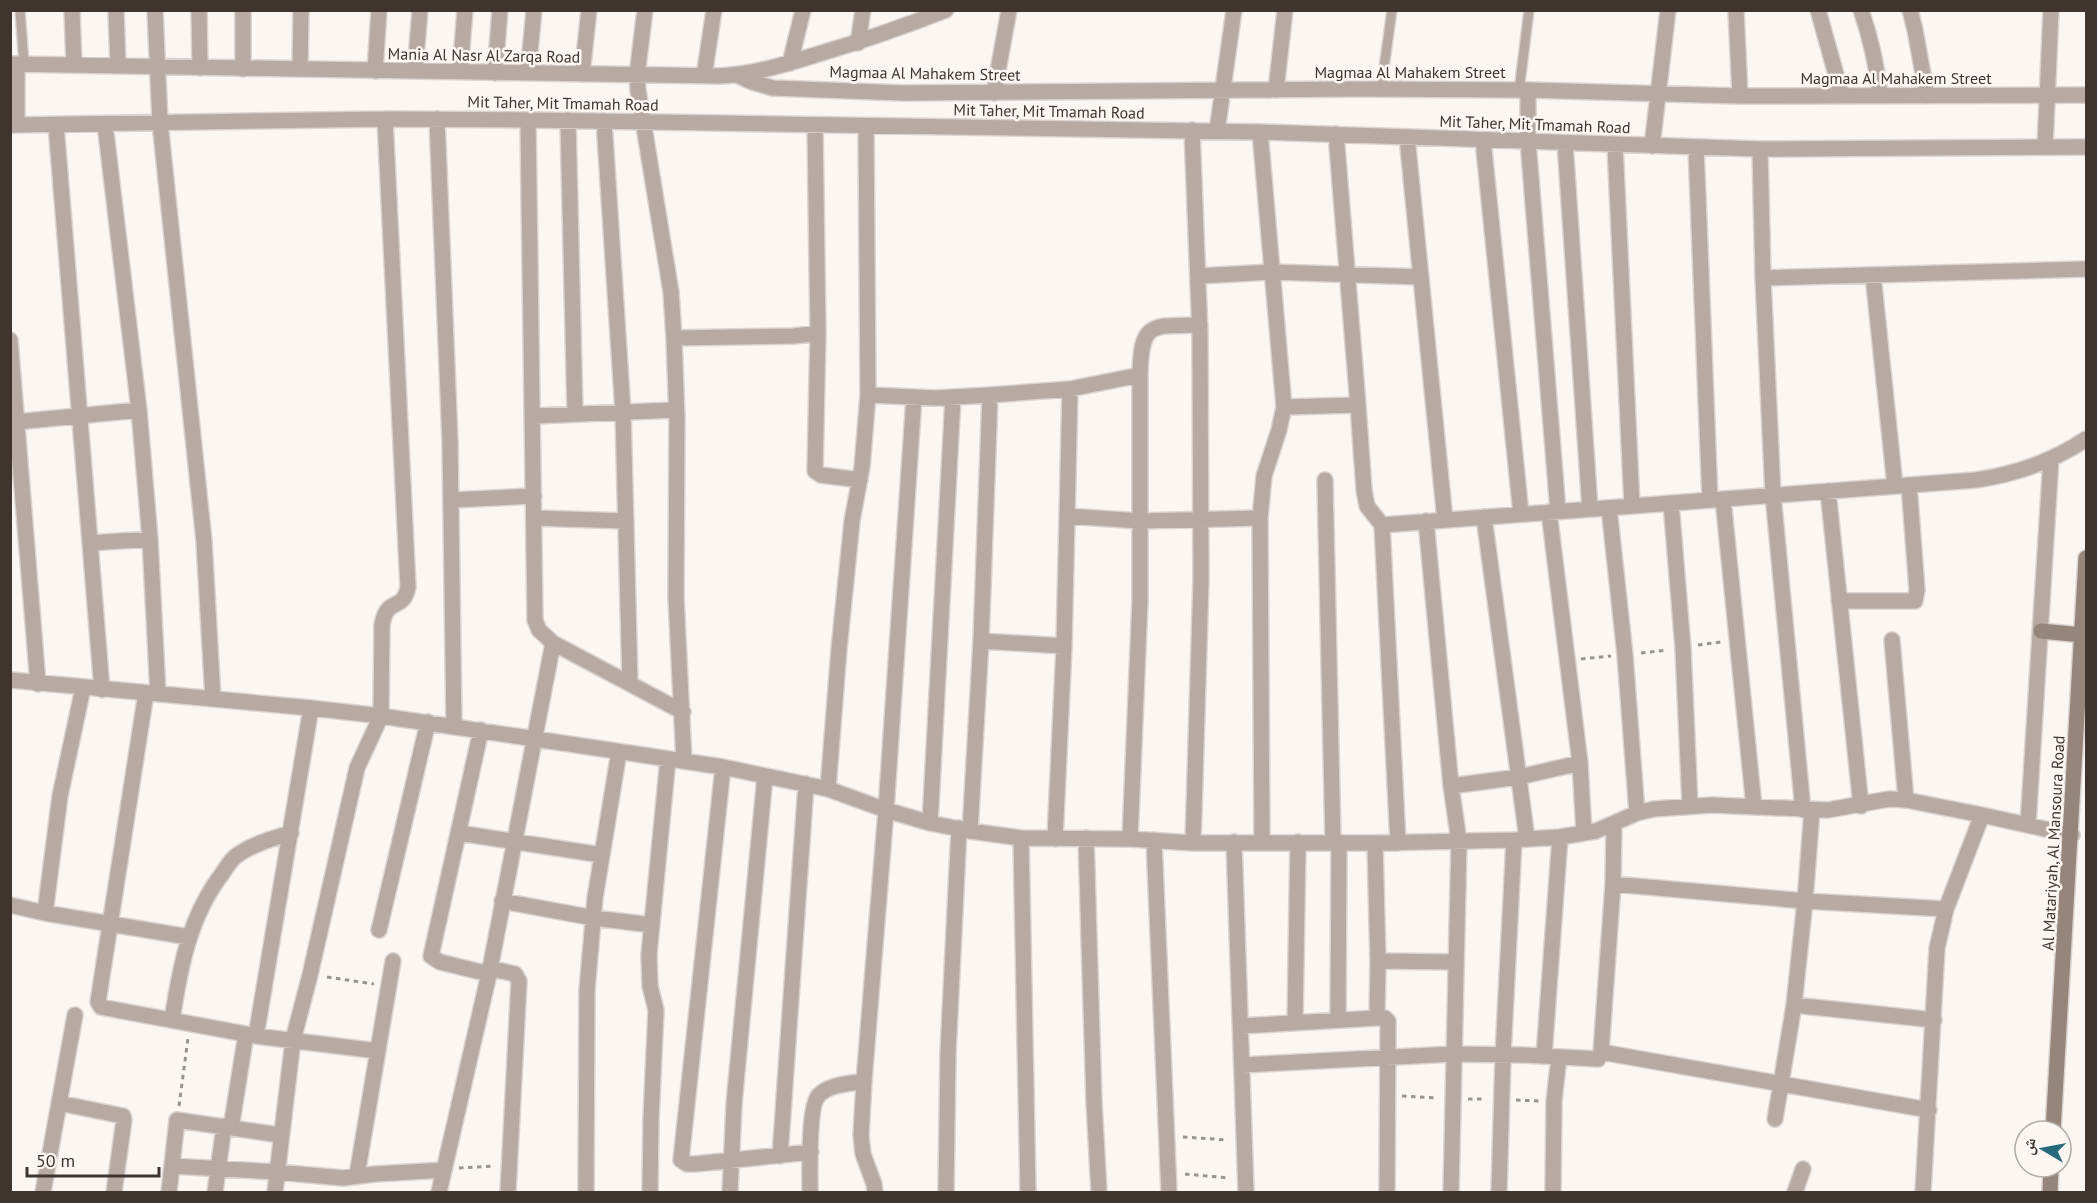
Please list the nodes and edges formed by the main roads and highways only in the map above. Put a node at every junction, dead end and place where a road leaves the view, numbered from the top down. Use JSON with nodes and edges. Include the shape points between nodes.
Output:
{"nodes":[{"id":1,"x":2086,"y":558,"type":"edge"},
{"id":2,"x":2041,"y":631,"type":"road end"},
{"id":3,"x":2082,"y":635,"type":"junction"},
{"id":4,"x":2054,"y":1119,"type":"edge"}],
"edges":[{"from":1,"to":3,"type":"main road","name":"Al Matariyah, Al Mansoura Road"},
{"from":2,"to":3,"type":"main road"},
{"from":3,"to":4,"type":"main road","name":"Al Matariyah, Al Mansoura Road"}]}
